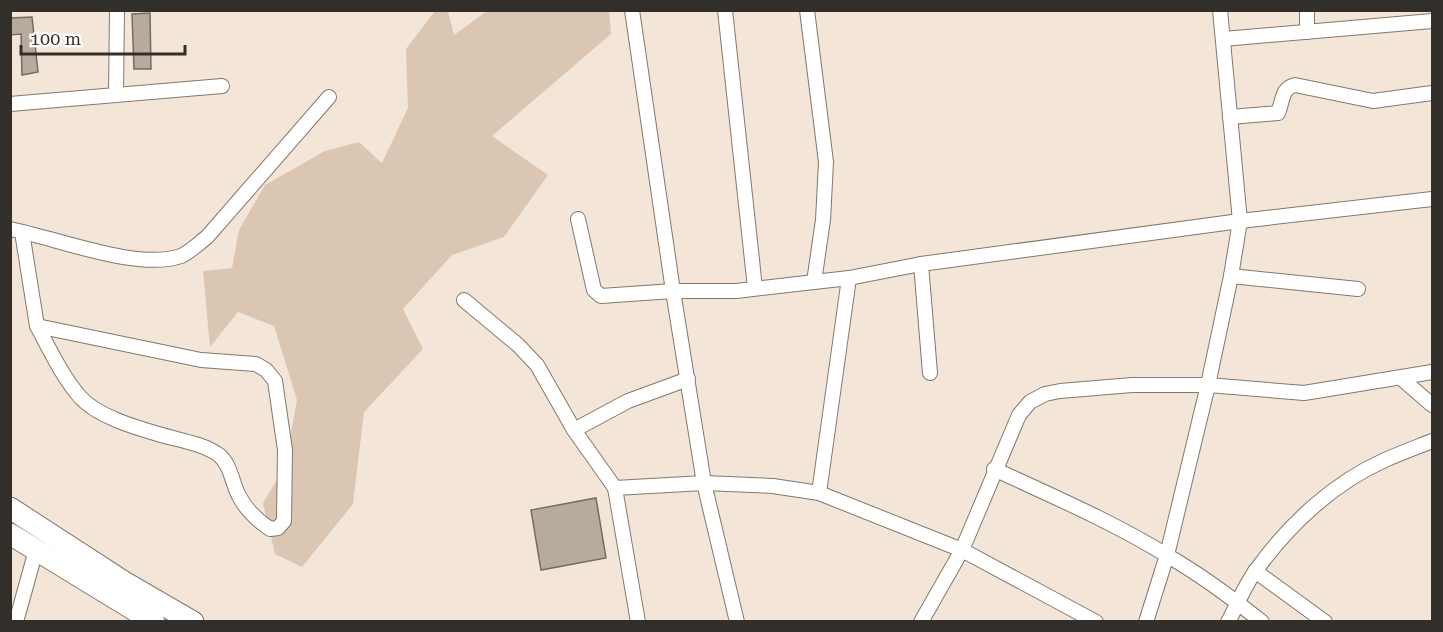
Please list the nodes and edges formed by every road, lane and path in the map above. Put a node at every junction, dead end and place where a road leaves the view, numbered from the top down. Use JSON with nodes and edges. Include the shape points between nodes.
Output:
{"nodes":[{"id":1,"x":117,"y":10,"type":"edge"},
{"id":2,"x":632,"y":10,"type":"edge"},
{"id":3,"x":725,"y":10,"type":"edge"},
{"id":4,"x":807,"y":10,"type":"edge"},
{"id":5,"x":1220,"y":10,"type":"edge"},
{"id":6,"x":1307,"y":10,"type":"edge"},
{"id":7,"x":1432,"y":21,"type":"edge"},
{"id":8,"x":1307,"y":32,"type":"junction"},
{"id":9,"x":1223,"y":39,"type":"junction"},
{"id":10,"x":222,"y":86,"type":"dead end"},
{"id":11,"x":1432,"y":93,"type":"edge"},
{"id":12,"x":116,"y":94,"type":"junction"},
{"id":13,"x":329,"y":97,"type":"dead end"},
{"id":14,"x":10,"y":104,"type":"edge"},
{"id":15,"x":1230,"y":117,"type":"junction"},
{"id":16,"x":1432,"y":199,"type":"edge"},
{"id":17,"x":578,"y":219,"type":"dead end"},
{"id":18,"x":1240,"y":221,"type":"junction"},
{"id":19,"x":16,"y":230,"type":"edge"},
{"id":20,"x":921,"y":264,"type":"junction"},
{"id":21,"x":1231,"y":276,"type":"junction"},
{"id":22,"x":849,"y":278,"type":"junction"},
{"id":23,"x":814,"y":282,"type":"junction"},
{"id":24,"x":754,"y":288,"type":"junction"},
{"id":25,"x":1358,"y":289,"type":"dead end"},
{"id":26,"x":673,"y":291,"type":"junction"},
{"id":27,"x":464,"y":300,"type":"dead end"},
{"id":28,"x":37,"y":326,"type":"junction"},
{"id":29,"x":1432,"y":372,"type":"edge"},
{"id":30,"x":930,"y":373,"type":"dead end"},
{"id":31,"x":688,"y":379,"type":"junction"},
{"id":32,"x":1402,"y":379,"type":"junction"},
{"id":33,"x":1208,"y":385,"type":"junction"},
{"id":34,"x":1432,"y":405,"type":"edge"},
{"id":35,"x":574,"y":430,"type":"junction"},
{"id":36,"x":1432,"y":441,"type":"edge"},
{"id":37,"x":994,"y":469,"type":"junction"},
{"id":38,"x":704,"y":483,"type":"junction"},
{"id":39,"x":615,"y":488,"type":"junction"},
{"id":40,"x":819,"y":493,"type":"junction"},
{"id":41,"x":10,"y":508,"type":"edge"},
{"id":42,"x":10,"y":534,"type":"edge"},
{"id":43,"x":36,"y":550,"type":"junction"},
{"id":44,"x":962,"y":550,"type":"junction"},
{"id":45,"x":1167,"y":555,"type":"junction"},
{"id":46,"x":1255,"y":571,"type":"junction"},
{"id":47,"x":1239,"y":603,"type":"junction"},
{"id":48,"x":16,"y":621,"type":"edge"},
{"id":49,"x":154,"y":621,"type":"edge"},
{"id":50,"x":193,"y":621,"type":"edge"},
{"id":51,"x":638,"y":621,"type":"edge"},
{"id":52,"x":737,"y":621,"type":"edge"},
{"id":53,"x":921,"y":621,"type":"edge"},
{"id":54,"x":1096,"y":621,"type":"edge"},
{"id":55,"x":1146,"y":621,"type":"edge"},
{"id":56,"x":1228,"y":621,"type":"edge"},
{"id":57,"x":1263,"y":621,"type":"edge"},
{"id":58,"x":1325,"y":621,"type":"edge"}],
"edges":[{"from":1,"to":12,"type":"street"},
{"from":2,"to":26,"type":"street"},
{"from":3,"to":24,"type":"street"},
{"from":4,"to":23,"type":"street","via":[[826,162]]},
{"from":5,"to":9,"type":"street"},
{"from":6,"to":8,"type":"street"},
{"from":7,"to":8,"type":"street"},
{"from":8,"to":9,"type":"street"},
{"from":9,"to":15,"type":"street"},
{"from":10,"to":12,"type":"street"},
{"from":11,"to":15,"type":"street","via":[[1373,101],[1294,85],[1284,90],[1278,113]]},
{"from":12,"to":14,"type":"street"},
{"from":13,"to":19,"type":"street","via":[[207,237],[183,255],[168,259],[123,257]]},
{"from":15,"to":18,"type":"street"},
{"from":16,"to":18,"type":"street"},
{"from":17,"to":26,"type":"street","via":[[594,290],[601,296]]},
{"from":18,"to":20,"type":"street"},
{"from":18,"to":21,"type":"street"},
{"from":19,"to":28,"type":"street"},
{"from":20,"to":22,"type":"street"},
{"from":20,"to":30,"type":"street"},
{"from":21,"to":25,"type":"street"},
{"from":21,"to":33,"type":"street"},
{"from":22,"to":23,"type":"street"},
{"from":22,"to":40,"type":"street"},
{"from":23,"to":24,"type":"street"},
{"from":24,"to":26,"type":"street"},
{"from":26,"to":31,"type":"street"},
{"from":27,"to":35,"type":"street","via":[[537,365]]},
{"from":28,"to":28,"type":"street","via":[[81,398],[135,427],[206,447],[221,457],[253,517],[270,529],[278,528],[284,521],[285,450],[275,381],[266,370],[256,364],[201,360]]},
{"from":29,"to":32,"type":"street"},
{"from":31,"to":35,"type":"street","via":[[628,401]]},
{"from":31,"to":38,"type":"street"},
{"from":32,"to":33,"type":"street","via":[[1304,393]]},
{"from":32,"to":34,"type":"street"},
{"from":33,"to":37,"type":"street","via":[[1113,386],[1045,394],[1018,415]]},
{"from":33,"to":45,"type":"street"},
{"from":35,"to":39,"type":"street"},
{"from":36,"to":46,"type":"street","via":[[1384,460],[1328,496],[1287,531]]},
{"from":37,"to":44,"type":"street"},
{"from":37,"to":45,"type":"street"},
{"from":38,"to":39,"type":"street"},
{"from":38,"to":40,"type":"street"},
{"from":38,"to":52,"type":"street"},
{"from":39,"to":51,"type":"street"},
{"from":40,"to":44,"type":"street"},
{"from":41,"to":50,"type":"main road","via":[[124,582]]},
{"from":42,"to":43,"type":"main road"},
{"from":43,"to":48,"type":"street"},
{"from":43,"to":49,"type":"main road"},
{"from":44,"to":53,"type":"street"},
{"from":44,"to":54,"type":"street"},
{"from":45,"to":47,"type":"street"},
{"from":45,"to":55,"type":"street"},
{"from":46,"to":47,"type":"street"},
{"from":46,"to":58,"type":"street"},
{"from":47,"to":56,"type":"street"},
{"from":47,"to":57,"type":"street"}]}
